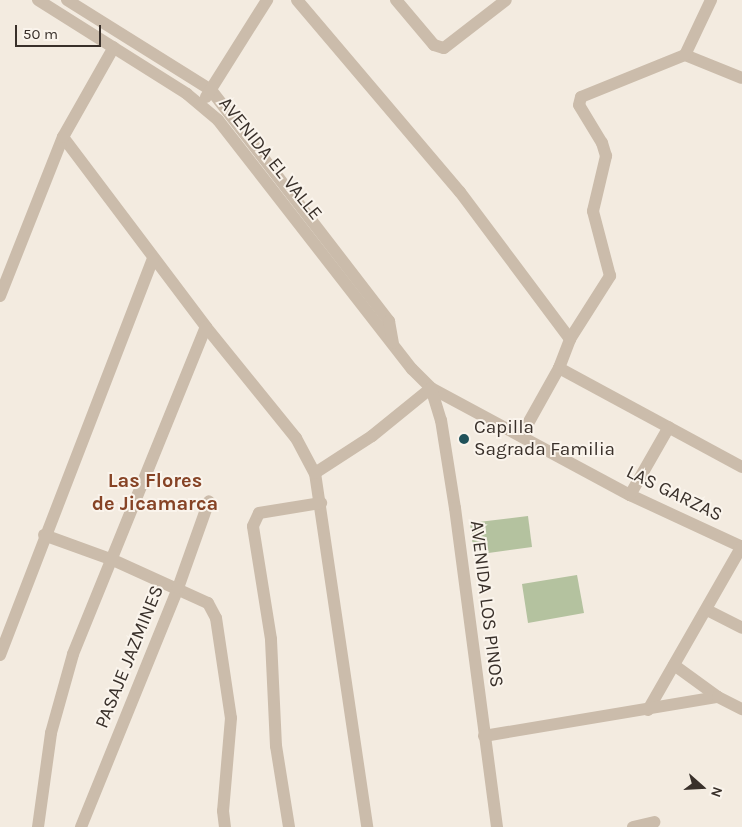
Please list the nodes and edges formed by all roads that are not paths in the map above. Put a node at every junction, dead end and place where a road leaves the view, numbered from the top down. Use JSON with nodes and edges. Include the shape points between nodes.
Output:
{"nodes":[{"id":1,"x":38,"y":0,"type":"edge"},
{"id":2,"x":67,"y":0,"type":"edge"},
{"id":3,"x":267,"y":0,"type":"edge"},
{"id":4,"x":297,"y":0,"type":"edge"},
{"id":5,"x":396,"y":0,"type":"edge"},
{"id":6,"x":506,"y":0,"type":"edge"},
{"id":7,"x":711,"y":0,"type":"edge"},
{"id":8,"x":114,"y":47,"type":"junction"},
{"id":9,"x":685,"y":55,"type":"junction"},
{"id":10,"x":742,"y":78,"type":"edge"},
{"id":11,"x":210,"y":90,"type":"junction"},
{"id":12,"x":201,"y":105,"type":"junction"},
{"id":13,"x":63,"y":136,"type":"junction"},
{"id":14,"x":153,"y":258,"type":"junction"},
{"id":15,"x":0,"y":296,"type":"edge"},
{"id":16,"x":206,"y":326,"type":"junction"},
{"id":17,"x":570,"y":339,"type":"junction"},
{"id":18,"x":394,"y":346,"type":"junction"},
{"id":19,"x":559,"y":368,"type":"junction"},
{"id":20,"x":431,"y":388,"type":"junction"},
{"id":21,"x":669,"y":427,"type":"junction"},
{"id":22,"x":521,"y":436,"type":"junction"},
{"id":23,"x":742,"y":467,"type":"edge"},
{"id":24,"x":316,"y":473,"type":"junction"},
{"id":25,"x":630,"y":494,"type":"junction"},
{"id":26,"x":209,"y":500,"type":"dead end"},
{"id":27,"x":321,"y":503,"type":"junction"},
{"id":28,"x":44,"y":535,"type":"junction"},
{"id":29,"x":742,"y":547,"type":"edge"},
{"id":30,"x":113,"y":560,"type":"junction"},
{"id":31,"x":178,"y":588,"type":"junction"},
{"id":32,"x":707,"y":610,"type":"junction"},
{"id":33,"x":742,"y":628,"type":"edge"},
{"id":34,"x":0,"y":655,"type":"edge"},
{"id":35,"x":674,"y":665,"type":"junction"},
{"id":36,"x":718,"y":697,"type":"junction"},
{"id":37,"x":742,"y":709,"type":"edge"},
{"id":38,"x":648,"y":710,"type":"junction"},
{"id":39,"x":484,"y":736,"type":"junction"},
{"id":40,"x":654,"y":822,"type":"dead end"},
{"id":41,"x":38,"y":827,"type":"edge"},
{"id":42,"x":81,"y":827,"type":"edge"},
{"id":43,"x":224,"y":827,"type":"edge"},
{"id":44,"x":289,"y":827,"type":"edge"},
{"id":45,"x":367,"y":827,"type":"edge"},
{"id":46,"x":497,"y":827,"type":"edge"},
{"id":47,"x":633,"y":827,"type":"edge"}],
"edges":[{"from":1,"to":8,"type":"street","name":"AVENIDA EL VALLE"},
{"from":2,"to":11,"type":"street"},
{"from":3,"to":11,"type":"street"},
{"from":4,"to":17,"type":"street","via":[[460,192]]},
{"from":5,"to":6,"type":"street","via":[[434,45],[444,48]]},
{"from":7,"to":9,"type":"street"},
{"from":8,"to":12,"type":"street","name":"AVENIDA EL VALLE"},
{"from":8,"to":13,"type":"street"},
{"from":9,"to":10,"type":"street"},
{"from":9,"to":17,"type":"street","via":[[581,97],[579,105],[602,143],[606,156],[593,210],[610,276]]},
{"from":11,"to":12,"type":"street"},
{"from":11,"to":18,"type":"street","via":[[389,321]]},
{"from":12,"to":18,"type":"street","name":"AVENIDA EL VALLE","via":[[218,120]]},
{"from":13,"to":14,"type":"street"},
{"from":13,"to":15,"type":"street"},
{"from":14,"to":16,"type":"street"},
{"from":14,"to":28,"type":"street"},
{"from":16,"to":24,"type":"street","via":[[296,438]]},
{"from":16,"to":30,"type":"street"},
{"from":17,"to":19,"type":"street"},
{"from":18,"to":20,"type":"street","name":"AVENIDA EL VALLE"},
{"from":19,"to":21,"type":"street"},
{"from":19,"to":22,"type":"street"},
{"from":20,"to":22,"type":"street","name":"LAS GARZAS"},
{"from":20,"to":24,"type":"street","via":[[372,436]]},
{"from":20,"to":39,"type":"street","name":"AVENIDA LOS PINOS","via":[[441,420],[447,459]]},
{"from":21,"to":23,"type":"street"},
{"from":21,"to":25,"type":"street"},
{"from":22,"to":25,"type":"street","name":"LAS GARZAS"},
{"from":24,"to":27,"type":"street"},
{"from":25,"to":29,"type":"street","name":"LAS GARZAS"},
{"from":26,"to":31,"type":"street","name":"PASAJE JAZMINES"},
{"from":27,"to":44,"type":"street","via":[[259,513],[252,526],[271,639],[276,746]]},
{"from":27,"to":45,"type":"street"},
{"from":28,"to":30,"type":"street"},
{"from":28,"to":34,"type":"street"},
{"from":29,"to":32,"type":"street"},
{"from":30,"to":31,"type":"street"},
{"from":30,"to":41,"type":"street","via":[[60,694]]},
{"from":31,"to":42,"type":"street","name":"PASAJE JAZMINES"},
{"from":31,"to":43,"type":"street","via":[[208,603],[216,618],[231,718]]},
{"from":32,"to":33,"type":"street"},
{"from":32,"to":35,"type":"street"},
{"from":35,"to":36,"type":"street"},
{"from":35,"to":38,"type":"street"},
{"from":36,"to":37,"type":"street"},
{"from":36,"to":38,"type":"street"},
{"from":38,"to":39,"type":"street"},
{"from":39,"to":46,"type":"street","name":"AVENIDA LOS PINOS"},
{"from":40,"to":47,"type":"street"}]}
